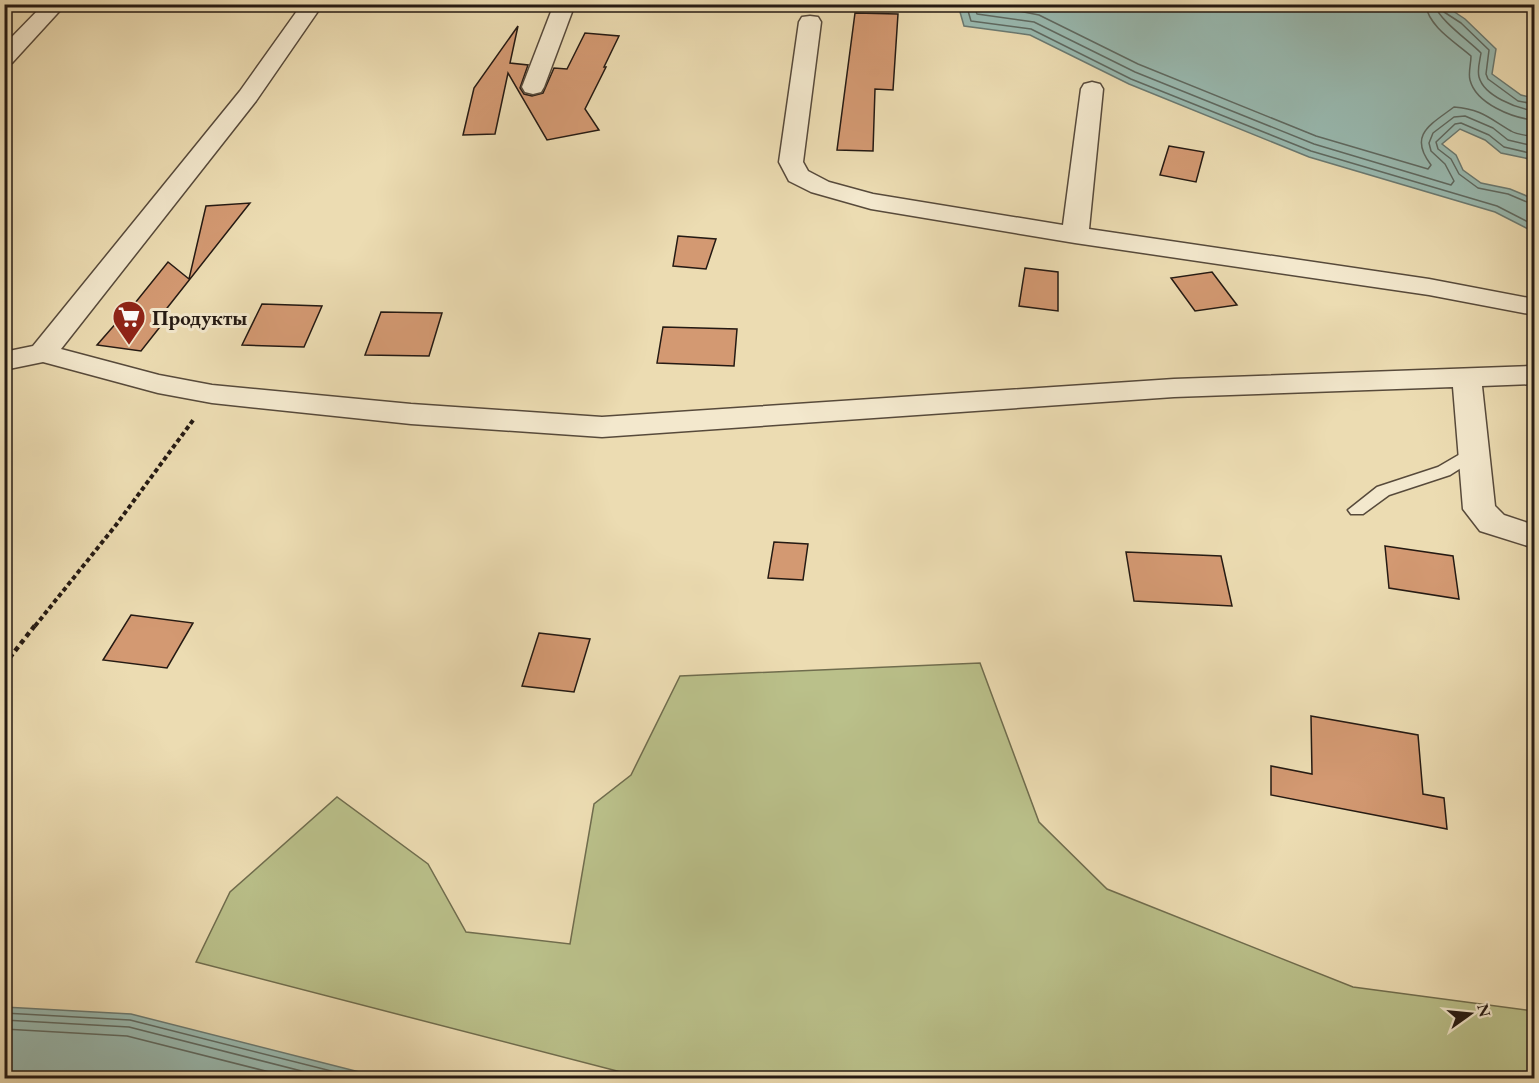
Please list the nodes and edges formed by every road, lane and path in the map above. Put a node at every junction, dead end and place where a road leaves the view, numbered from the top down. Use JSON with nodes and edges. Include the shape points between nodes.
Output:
{"nodes":[{"id":1,"x":56,"y":4,"type":"edge"},
{"id":2,"x":313,"y":4,"type":"edge"},
{"id":3,"x":564,"y":4,"type":"edge"},
{"id":4,"x":810,"y":22,"type":"dead end"},
{"id":5,"x":4,"y":58,"type":"edge"},
{"id":6,"x":533,"y":87,"type":"dead end"},
{"id":7,"x":1092,"y":89,"type":"dead end"},
{"id":8,"x":1075,"y":235,"type":"junction"},
{"id":9,"x":1534,"y":308,"type":"edge"},
{"id":10,"x":43,"y":353,"type":"junction"},
{"id":11,"x":4,"y":361,"type":"edge"},
{"id":12,"x":1534,"y":375,"type":"edge"},
{"id":13,"x":1467,"y":378,"type":"junction"},
{"id":14,"x":212,"y":394,"type":"junction"},
{"id":15,"x":1474,"y":452,"type":"junction"},
{"id":16,"x":1357,"y":510,"type":"dead end"},
{"id":17,"x":1534,"y":537,"type":"edge"},
{"id":18,"x":4,"y":665,"type":"edge"}],
"edges":[{"from":1,"to":5,"type":"street"},
{"from":2,"to":10,"type":"street","via":[[248,96]]},
{"from":3,"to":6,"type":"street"},
{"from":4,"to":8,"type":"street","via":[[791,162],[798,176],[820,187],[871,201]]},
{"from":7,"to":8,"type":"street"},
{"from":8,"to":9,"type":"street","via":[[1418,285]]},
{"from":10,"to":11,"type":"street"},
{"from":10,"to":14,"type":"street","via":[[158,384]]},
{"from":12,"to":13,"type":"street"},
{"from":13,"to":14,"type":"street","via":[[1174,388],[602,427],[411,414]]},
{"from":13,"to":15,"type":"street"},
{"from":14,"to":18,"type":"path","via":[[116,525]]},
{"from":15,"to":16,"type":"lane","via":[[1444,471],[1383,491]]},
{"from":15,"to":17,"type":"street","via":[[1479,509],[1492,523]]}]}
